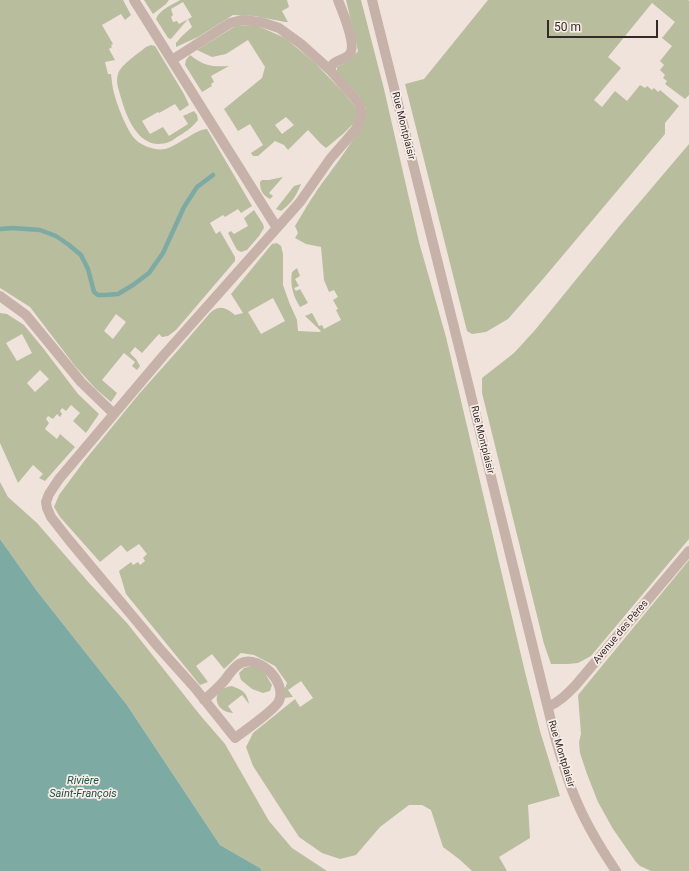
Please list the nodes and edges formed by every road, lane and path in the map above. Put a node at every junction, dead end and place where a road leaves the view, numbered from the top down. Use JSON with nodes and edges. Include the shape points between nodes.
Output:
{"nodes":[{"id":1,"x":134,"y":0,"type":"edge"},
{"id":2,"x":338,"y":0,"type":"edge"},
{"id":3,"x":372,"y":0,"type":"edge"},
{"id":4,"x":172,"y":60,"type":"junction"},
{"id":5,"x":330,"y":70,"type":"junction"},
{"id":6,"x":277,"y":228,"type":"junction"},
{"id":7,"x":0,"y":296,"type":"edge"},
{"id":8,"x":114,"y":414,"type":"junction"},
{"id":9,"x":689,"y":551,"type":"edge"},
{"id":10,"x":204,"y":700,"type":"junction"},
{"id":11,"x":548,"y":707,"type":"junction"},
{"id":12,"x":616,"y":871,"type":"edge"}],
"edges":[{"from":1,"to":4,"type":"street"},
{"from":2,"to":5,"type":"street","via":[[348,27],[352,51],[349,56],[333,64]]},
{"from":3,"to":11,"type":"street","name":"Rue Montplaisir"},
{"from":4,"to":5,"type":"street","via":[[230,23],[242,20],[261,22],[279,28]]},
{"from":4,"to":6,"type":"street"},
{"from":5,"to":6,"type":"street","via":[[360,105],[362,117],[300,202]]},
{"from":6,"to":8,"type":"street"},
{"from":7,"to":8,"type":"street","via":[[26,314],[81,382]]},
{"from":8,"to":10,"type":"street","via":[[54,486],[46,502],[47,508],[69,540]]},
{"from":9,"to":11,"type":"street","name":"Avenue des Pères","via":[[575,686],[556,704]]},
{"from":10,"to":10,"type":"street","via":[[234,738],[272,710],[280,696],[279,686],[273,674],[264,666],[247,662],[234,668]]},
{"from":11,"to":12,"type":"street","name":"Rue Montplaisir","via":[[572,791],[595,839]]}]}
